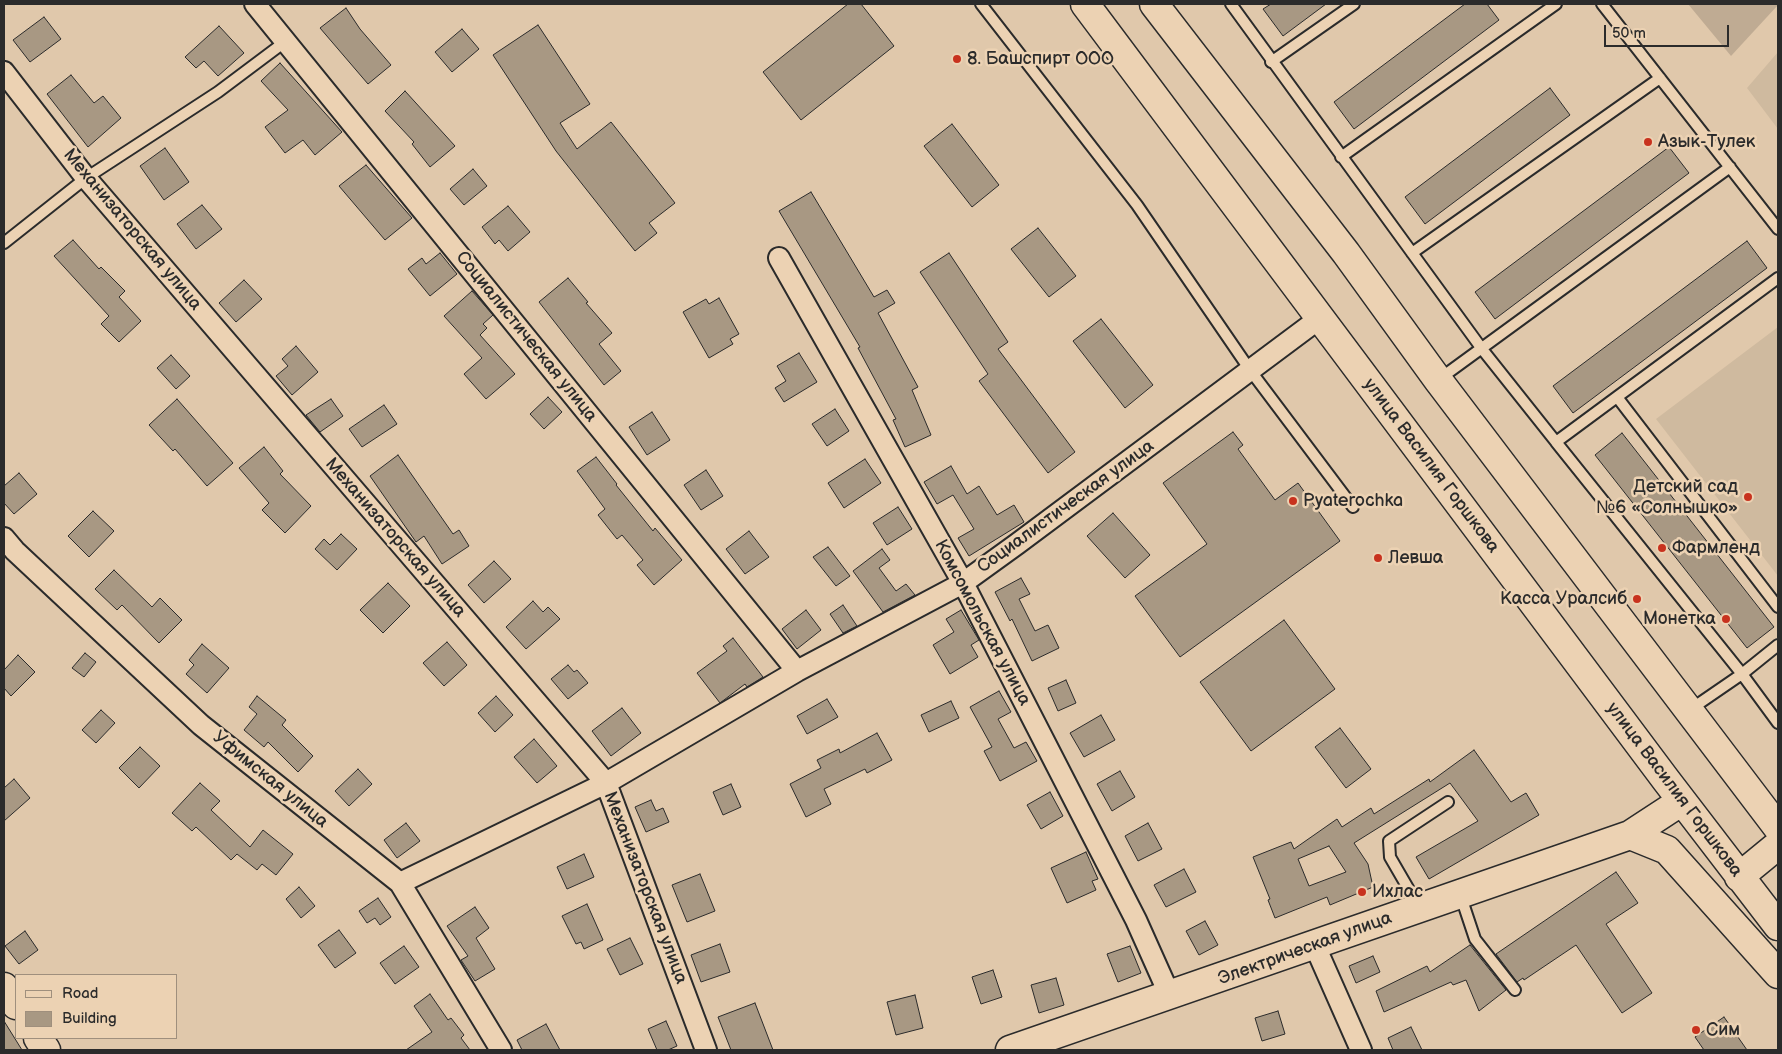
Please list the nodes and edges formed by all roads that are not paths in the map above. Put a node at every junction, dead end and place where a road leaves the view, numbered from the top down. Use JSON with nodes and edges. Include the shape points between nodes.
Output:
{"nodes":[{"id":1,"x":255,"y":4,"type":"edge"},
{"id":2,"x":981,"y":4,"type":"edge"},
{"id":3,"x":1085,"y":4,"type":"edge"},
{"id":4,"x":1154,"y":4,"type":"edge"},
{"id":5,"x":1231,"y":4,"type":"edge"},
{"id":6,"x":1354,"y":4,"type":"edge"},
{"id":7,"x":1556,"y":4,"type":"edge"},
{"id":8,"x":1602,"y":4,"type":"edge"},
{"id":9,"x":286,"y":41,"type":"junction"},
{"id":10,"x":1271,"y":62,"type":"junction"},
{"id":11,"x":4,"y":72,"type":"edge"},
{"id":12,"x":1660,"y":78,"type":"junction"},
{"id":13,"x":1342,"y":157,"type":"junction"},
{"id":14,"x":1730,"y":167,"type":"junction"},
{"id":15,"x":86,"y":178,"type":"junction"},
{"id":16,"x":1778,"y":229,"type":"edge"},
{"id":17,"x":4,"y":243,"type":"edge"},
{"id":18,"x":1412,"y":253,"type":"junction"},
{"id":19,"x":779,"y":258,"type":"dead end"},
{"id":20,"x":1778,"y":278,"type":"edge"},
{"id":21,"x":1320,"y":318,"type":"junction"},
{"id":22,"x":1482,"y":350,"type":"junction"},
{"id":23,"x":1250,"y":370,"type":"junction"},
{"id":24,"x":1438,"y":380,"type":"junction"},
{"id":25,"x":1617,"y":397,"type":"junction"},
{"id":26,"x":1556,"y":442,"type":"junction"},
{"id":27,"x":1353,"y":507,"type":"dead end"},
{"id":28,"x":4,"y":538,"type":"edge"},
{"id":29,"x":963,"y":583,"type":"junction"},
{"id":30,"x":1778,"y":607,"type":"edge"},
{"id":31,"x":1778,"y":645,"type":"edge"},
{"id":32,"x":796,"y":671,"type":"junction"},
{"id":33,"x":1742,"y":674,"type":"junction"},
{"id":34,"x":1688,"y":711,"type":"junction"},
{"id":35,"x":1778,"y":724,"type":"edge"},
{"id":36,"x":606,"y":783,"type":"junction"},
{"id":37,"x":1682,"y":801,"type":"junction"},
{"id":38,"x":1448,"y":802,"type":"dead end"},
{"id":39,"x":1778,"y":828,"type":"edge"},
{"id":40,"x":1630,"y":835,"type":"junction"},
{"id":41,"x":1778,"y":844,"type":"edge"},
{"id":42,"x":1739,"y":877,"type":"junction"},
{"id":43,"x":400,"y":883,"type":"junction"},
{"id":44,"x":1460,"y":894,"type":"junction"},
{"id":45,"x":1420,"y":908,"type":"junction"},
{"id":46,"x":1778,"y":926,"type":"edge"},
{"id":47,"x":1315,"y":946,"type":"junction"},
{"id":48,"x":1778,"y":974,"type":"edge"},
{"id":49,"x":4,"y":987,"type":"edge"},
{"id":50,"x":1514,"y":990,"type":"dead end"},
{"id":51,"x":1170,"y":996,"type":"junction"},
{"id":52,"x":15,"y":1004,"type":"edge"},
{"id":53,"x":39,"y":1039,"type":"edge"},
{"id":54,"x":46,"y":1050,"type":"edge"},
{"id":55,"x":501,"y":1050,"type":"edge"},
{"id":56,"x":706,"y":1050,"type":"edge"},
{"id":57,"x":1010,"y":1050,"type":"edge"},
{"id":58,"x":1361,"y":1050,"type":"edge"}],
"edges":[{"from":1,"to":9,"type":"street","name":"Социалистическая улица"},
{"from":2,"to":23,"type":"lane","via":[[1137,206]]},
{"from":3,"to":21,"type":"main road","name":"улица Василия Горшкова"},
{"from":4,"to":24,"type":"main road","via":[[1346,253]]},
{"from":5,"to":10,"type":"lane"},
{"from":6,"to":10,"type":"lane"},
{"from":7,"to":13,"type":"lane"},
{"from":8,"to":12,"type":"lane"},
{"from":9,"to":15,"type":"lane","via":[[218,92]]},
{"from":9,"to":32,"type":"street","name":"Социалистическая улица"},
{"from":10,"to":13,"type":"lane"},
{"from":11,"to":15,"type":"street","name":"Механизаторская улица"},
{"from":12,"to":14,"type":"lane"},
{"from":12,"to":18,"type":"lane"},
{"from":13,"to":18,"type":"lane"},
{"from":14,"to":16,"type":"lane"},
{"from":14,"to":22,"type":"lane"},
{"from":15,"to":17,"type":"lane"},
{"from":15,"to":36,"type":"street","name":"Механизаторская улица"},
{"from":18,"to":22,"type":"lane"},
{"from":19,"to":29,"type":"street","name":"Комсомольская улица"},
{"from":20,"to":25,"type":"lane"},
{"from":21,"to":23,"type":"street","name":"Социалистическая улица"},
{"from":21,"to":37,"type":"main road","name":"улица Василия Горшкова"},
{"from":22,"to":24,"type":"lane"},
{"from":22,"to":26,"type":"lane"},
{"from":23,"to":27,"type":"lane"},
{"from":23,"to":29,"type":"street","name":"Социалистическая улица"},
{"from":24,"to":34,"type":"main road"},
{"from":25,"to":26,"type":"lane"},
{"from":25,"to":30,"type":"lane"},
{"from":26,"to":33,"type":"lane"},
{"from":28,"to":43,"type":"street","name":"Уфимская улица","via":[[15,552],[201,725]]},
{"from":29,"to":32,"type":"street","name":"Социалистическая улица"},
{"from":29,"to":51,"type":"street","name":"Комсомольская улица","via":[[1136,920]]},
{"from":31,"to":33,"type":"lane"},
{"from":32,"to":36,"type":"street","name":"Социалистическая улица"},
{"from":33,"to":34,"type":"lane"},
{"from":33,"to":35,"type":"lane"},
{"from":34,"to":39,"type":"main road"},
{"from":36,"to":43,"type":"street","name":"Социалистическая улица"},
{"from":36,"to":56,"type":"street","name":"Механизаторская улица"},
{"from":37,"to":40,"type":"main road","name":"Электрическая улица"},
{"from":37,"to":42,"type":"main road","name":"улица Василия Горшкова"},
{"from":38,"to":45,"type":"lane","via":[[1389,841],[1390,857]]},
{"from":40,"to":44,"type":"main road","name":"Электрическая улица"},
{"from":40,"to":48,"type":"main road","via":[[1668,850]]},
{"from":41,"to":42,"type":"main road"},
{"from":42,"to":46,"type":"main road","name":"улица Василия Горшкова"},
{"from":43,"to":55,"type":"street","name":"Уфимская улица"},
{"from":44,"to":45,"type":"main road","name":"Электрическая улица"},
{"from":44,"to":50,"type":"lane","via":[[1475,939]]},
{"from":45,"to":47,"type":"main road","name":"Электрическая улица"},
{"from":47,"to":51,"type":"main road","name":"Электрическая улица"},
{"from":47,"to":58,"type":"street"},
{"from":49,"to":52,"type":"main road"},
{"from":51,"to":57,"type":"main road","name":"Электрическая улица"},
{"from":53,"to":54,"type":"main road"}]}
